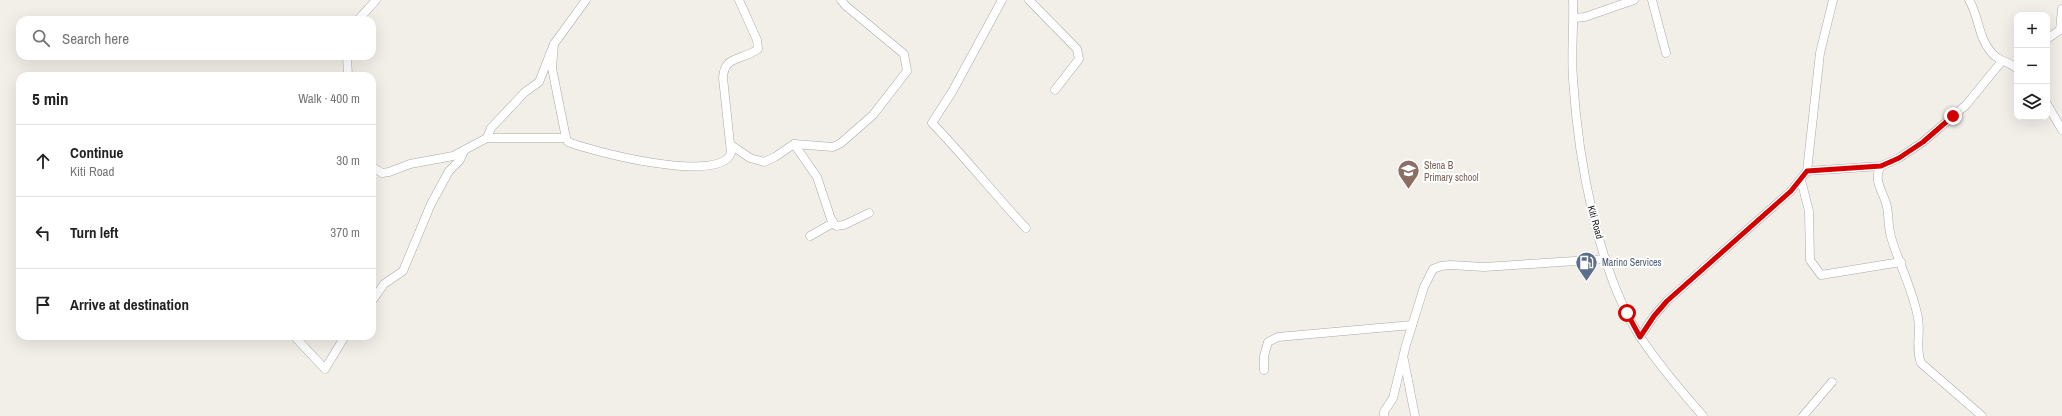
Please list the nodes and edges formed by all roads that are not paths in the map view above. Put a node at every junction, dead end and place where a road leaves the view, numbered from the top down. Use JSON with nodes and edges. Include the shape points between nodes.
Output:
{"nodes":[{"id":1,"x":364,"y":0,"type":"edge"},
{"id":2,"x":376,"y":0,"type":"edge"},
{"id":3,"x":586,"y":0,"type":"edge"},
{"id":4,"x":739,"y":0,"type":"edge"},
{"id":5,"x":841,"y":0,"type":"edge"},
{"id":6,"x":1002,"y":0,"type":"edge"},
{"id":7,"x":1029,"y":0,"type":"edge"},
{"id":8,"x":1573,"y":0,"type":"edge"},
{"id":9,"x":1634,"y":0,"type":"edge"},
{"id":10,"x":1652,"y":0,"type":"edge"},
{"id":11,"x":1833,"y":0,"type":"edge"},
{"id":12,"x":1969,"y":0,"type":"edge"},
{"id":13,"x":367,"y":8,"type":"junction"},
{"id":14,"x":2062,"y":9,"type":"edge"},
{"id":15,"x":361,"y":16,"type":"edge"},
{"id":16,"x":1574,"y":18,"type":"junction"},
{"id":17,"x":2050,"y":37,"type":"edge"},
{"id":18,"x":554,"y":44,"type":"junction"},
{"id":19,"x":1666,"y":53,"type":"dead end"},
{"id":20,"x":347,"y":60,"type":"edge"},
{"id":21,"x":2010,"y":60,"type":"edge"},
{"id":22,"x":348,"y":72,"type":"edge"},
{"id":23,"x":1056,"y":90,"type":"dead end"},
{"id":24,"x":2050,"y":109,"type":"edge"},
{"id":25,"x":2062,"y":130,"type":"edge"},
{"id":26,"x":487,"y":138,"type":"junction"},
{"id":27,"x":566,"y":138,"type":"junction"},
{"id":28,"x":794,"y":144,"type":"junction"},
{"id":29,"x":731,"y":145,"type":"junction"},
{"id":30,"x":464,"y":151,"type":"junction"},
{"id":31,"x":1881,"y":166,"type":"junction"},
{"id":32,"x":376,"y":169,"type":"edge"},
{"id":33,"x":1807,"y":171,"type":"junction"},
{"id":34,"x":1801,"y":180,"type":"junction"},
{"id":35,"x":869,"y":213,"type":"dead end"},
{"id":36,"x":833,"y":223,"type":"junction"},
{"id":37,"x":1026,"y":228,"type":"dead end"},
{"id":38,"x":810,"y":236,"type":"dead end"},
{"id":39,"x":1606,"y":259,"type":"junction"},
{"id":40,"x":1901,"y":262,"type":"junction"},
{"id":41,"x":376,"y":296,"type":"edge"},
{"id":42,"x":1412,"y":325,"type":"junction"},
{"id":43,"x":1640,"y":337,"type":"junction"},
{"id":44,"x":298,"y":340,"type":"edge"},
{"id":45,"x":343,"y":340,"type":"edge"},
{"id":46,"x":1403,"y":357,"type":"junction"},
{"id":47,"x":1264,"y":370,"type":"dead end"},
{"id":48,"x":1832,"y":382,"type":"dead end"},
{"id":49,"x":1384,"y":416,"type":"edge"},
{"id":50,"x":1416,"y":416,"type":"edge"},
{"id":51,"x":1703,"y":416,"type":"edge"},
{"id":52,"x":1803,"y":416,"type":"edge"},
{"id":53,"x":1982,"y":416,"type":"edge"}],
"edges":[{"from":1,"to":13,"type":"street"},
{"from":2,"to":13,"type":"street"},
{"from":3,"to":18,"type":"street"},
{"from":4,"to":29,"type":"street","via":[[758,49],[724,67]]},
{"from":5,"to":28,"type":"street","via":[[904,54],[907,71],[873,115],[841,143],[833,147]]},
{"from":6,"to":37,"type":"street","via":[[952,92],[932,123]]},
{"from":7,"to":23,"type":"street","via":[[1077,49],[1079,55],[1079,59]]},
{"from":8,"to":16,"type":"street","name":"Kiti Road"},
{"from":9,"to":16,"type":"street","via":[[1585,17]]},
{"from":10,"to":19,"type":"street"},
{"from":11,"to":33,"type":"street","via":[[1820,53]]},
{"from":12,"to":21,"type":"street","via":[[1984,43],[1996,58]]},
{"from":13,"to":15,"type":"street"},
{"from":14,"to":17,"type":"street","via":[[2060,30]]},
{"from":16,"to":39,"type":"street","name":"Kiti Road","via":[[1573,78],[1581,150],[1590,206]]},
{"from":18,"to":26,"type":"street","via":[[539,82],[525,92],[490,128]]},
{"from":18,"to":27,"type":"street","via":[[552,68]]},
{"from":20,"to":22,"type":"street"},
{"from":21,"to":31,"type":"street","via":[[1966,105],[1923,142]]},
{"from":24,"to":25,"type":"street"},
{"from":26,"to":27,"type":"street"},
{"from":26,"to":30,"type":"street"},
{"from":27,"to":29,"type":"street","via":[[570,142],[594,150],[683,167],[711,164],[725,159],[729,156]]},
{"from":28,"to":29,"type":"street","via":[[764,162],[750,158]]},
{"from":28,"to":36,"type":"street","via":[[816,177]]},
{"from":30,"to":32,"type":"street","via":[[453,156],[410,164],[389,172],[382,173]]},
{"from":30,"to":41,"type":"street","via":[[431,204],[403,271],[385,284]]},
{"from":31,"to":33,"type":"street"},
{"from":31,"to":40,"type":"street","via":[[1878,170],[1878,185],[1887,206],[1889,230]]},
{"from":33,"to":34,"type":"street"},
{"from":34,"to":40,"type":"street","via":[[1810,211],[1810,260],[1821,275]]},
{"from":34,"to":43,"type":"street","via":[[1667,301]]},
{"from":35,"to":36,"type":"street","via":[[844,225],[836,226]]},
{"from":36,"to":38,"type":"street"},
{"from":39,"to":42,"type":"street","via":[[1484,267],[1441,266],[1434,269],[1429,276]]},
{"from":39,"to":43,"type":"street","name":"Kiti Road","via":[[1617,290]]},
{"from":40,"to":53,"type":"street","via":[[1918,317],[1918,356],[1921,363]]},
{"from":42,"to":46,"type":"street"},
{"from":42,"to":47,"type":"street","via":[[1278,337],[1268,342]]},
{"from":43,"to":51,"type":"street","name":"Kiti Road"},
{"from":44,"to":45,"type":"street","via":[[325,369]]},
{"from":46,"to":49,"type":"street","via":[[1393,398]]},
{"from":46,"to":50,"type":"street"},
{"from":48,"to":52,"type":"street"}]}
